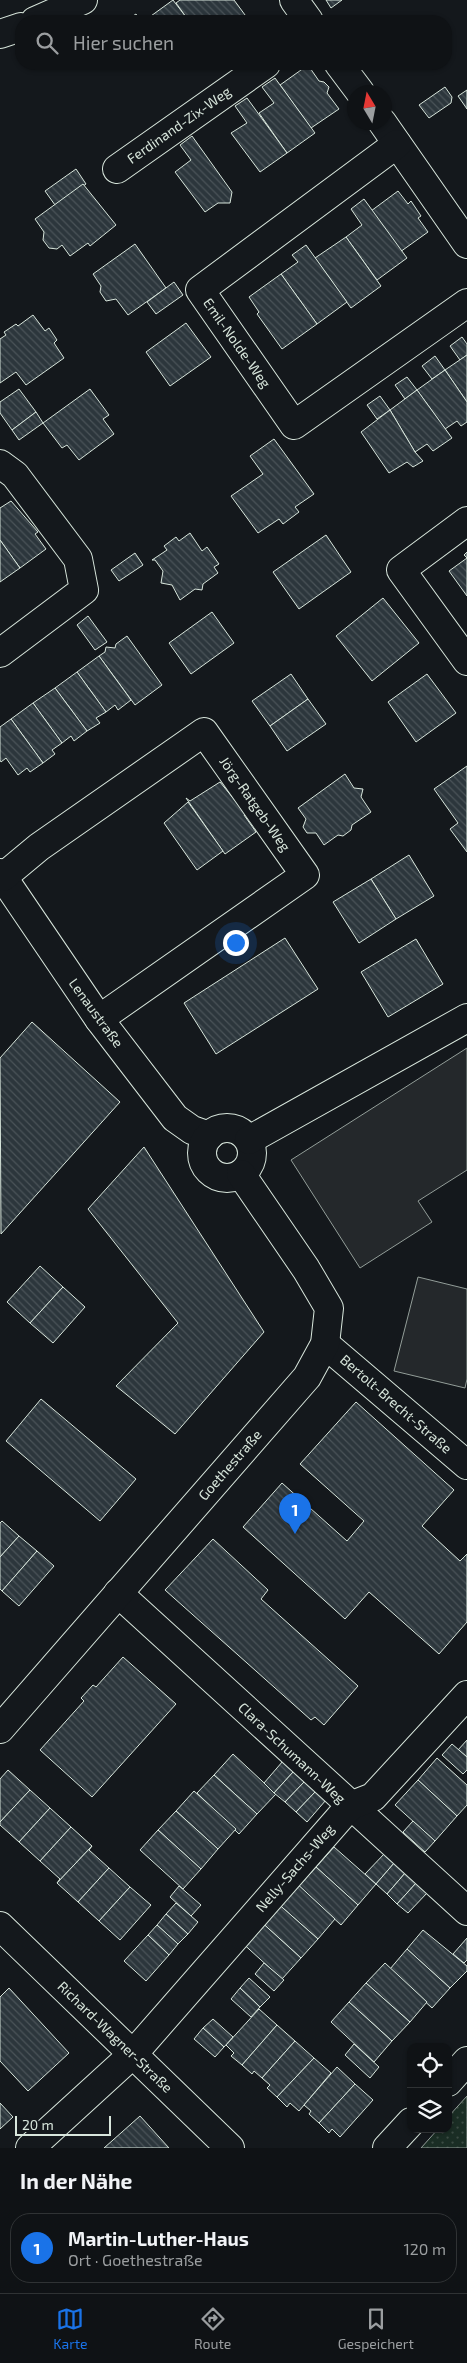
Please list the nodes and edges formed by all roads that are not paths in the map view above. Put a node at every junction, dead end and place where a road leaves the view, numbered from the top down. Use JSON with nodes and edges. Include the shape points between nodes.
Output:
{"nodes":[{"id":1,"x":83,"y":0,"type":"edge"},
{"id":2,"x":294,"y":0,"type":"edge"},
{"id":3,"x":49,"y":15,"type":"edge"},
{"id":4,"x":305,"y":15,"type":"edge"},
{"id":5,"x":15,"y":29,"type":"edge"},
{"id":6,"x":0,"y":34,"type":"edge"},
{"id":7,"x":257,"y":70,"type":"edge"},
{"id":8,"x":344,"y":70,"type":"edge"},
{"id":9,"x":355,"y":85,"type":"edge"},
{"id":10,"x":387,"y":130,"type":"edge"},
{"id":11,"x":397,"y":144,"type":"junction"},
{"id":12,"x":116,"y":169,"type":"dead end"},
{"id":13,"x":467,"y":244,"type":"edge"},
{"id":14,"x":467,"y":303,"type":"edge"},
{"id":15,"x":0,"y":464,"type":"edge"},
{"id":16,"x":467,"y":521,"type":"edge"},
{"id":17,"x":0,"y":653,"type":"edge"},
{"id":18,"x":467,"y":661,"type":"edge"},
{"id":19,"x":3,"y":884,"type":"edge"},
{"id":20,"x":467,"y":1018,"type":"edge"},
{"id":21,"x":99,"y":1019,"type":"junction"},
{"id":22,"x":209,"y":1136,"type":"junction"},
{"id":23,"x":249,"y":1140,"type":"junction"},
{"id":24,"x":241,"y":1174,"type":"junction"},
{"id":25,"x":325,"y":1344,"type":"junction"},
{"id":26,"x":467,"y":1466,"type":"edge"},
{"id":27,"x":118,"y":1593,"type":"junction"},
{"id":28,"x":467,"y":1695,"type":"edge"},
{"id":29,"x":0,"y":1729,"type":"edge"},
{"id":30,"x":350,"y":1806,"type":"junction"},
{"id":31,"x":467,"y":1912,"type":"edge"},
{"id":32,"x":0,"y":1926,"type":"edge"},
{"id":33,"x":133,"y":2054,"type":"junction"},
{"id":34,"x":467,"y":2061,"type":"edge"},
{"id":35,"x":452,"y":2078,"type":"edge"},
{"id":36,"x":407,"y":2126,"type":"edge"},
{"id":37,"x":30,"y":2148,"type":"edge"},
{"id":38,"x":230,"y":2148,"type":"edge"},
{"id":39,"x":387,"y":2148,"type":"edge"}],
"edges":[{"from":1,"to":3,"type":"street"},
{"from":2,"to":4,"type":"street"},
{"from":5,"to":6,"type":"street"},
{"from":7,"to":12,"type":"street","name":"Ferdinand-Zix-Weg"},
{"from":8,"to":9,"type":"street"},
{"from":10,"to":11,"type":"street"},
{"from":11,"to":13,"type":"street"},
{"from":11,"to":14,"type":"street","name":"Emil-Nolde-Weg","via":[[200,290],[294,425]]},
{"from":15,"to":17,"type":"street","via":[[14,475],[78,559],[84,590]]},
{"from":16,"to":18,"type":"street","via":[[401,570]]},
{"from":19,"to":21,"type":"street","name":"Lenaustraße"},
{"from":19,"to":21,"type":"street","name":"Jörg-Ratgeb-Weg","via":[[39,846],[204,732],[305,875]]},
{"from":20,"to":23,"type":"street"},
{"from":21,"to":22,"type":"street","name":"Lenaustraße","via":[[175,1118],[192,1130]]},
{"from":22,"to":23,"type":"street","via":[[215,1131],[230,1128]]},
{"from":22,"to":24,"type":"street","via":[[204,1143],[202,1159],[211,1173],[226,1178]]},
{"from":23,"to":24,"type":"street","via":[[251,1162]]},
{"from":24,"to":25,"type":"street","name":"Goethestraße","via":[[329,1308]]},
{"from":25,"to":26,"type":"street","name":"Bertolt-Brecht-Straße"},
{"from":25,"to":27,"type":"street","name":"Goethestraße","via":[[307,1377]]},
{"from":27,"to":29,"type":"street","name":"Goethestraße"},
{"from":27,"to":30,"type":"street","name":"Clara-Schumann-Weg"},
{"from":28,"to":30,"type":"street","name":"Nelly-Sachs-Weg","via":[[372,1797]]},
{"from":30,"to":31,"type":"street","name":"Clara-Schumann-Weg"},
{"from":30,"to":33,"type":"street","name":"Nelly-Sachs-Weg"},
{"from":32,"to":33,"type":"street","name":"Richard-Wagner-Straße"},
{"from":33,"to":37,"type":"street","name":"Nelly-Sachs-Weg"},
{"from":33,"to":38,"type":"street","name":"Richard-Wagner-Straße"},
{"from":34,"to":35,"type":"street"},
{"from":36,"to":39,"type":"street"}]}
